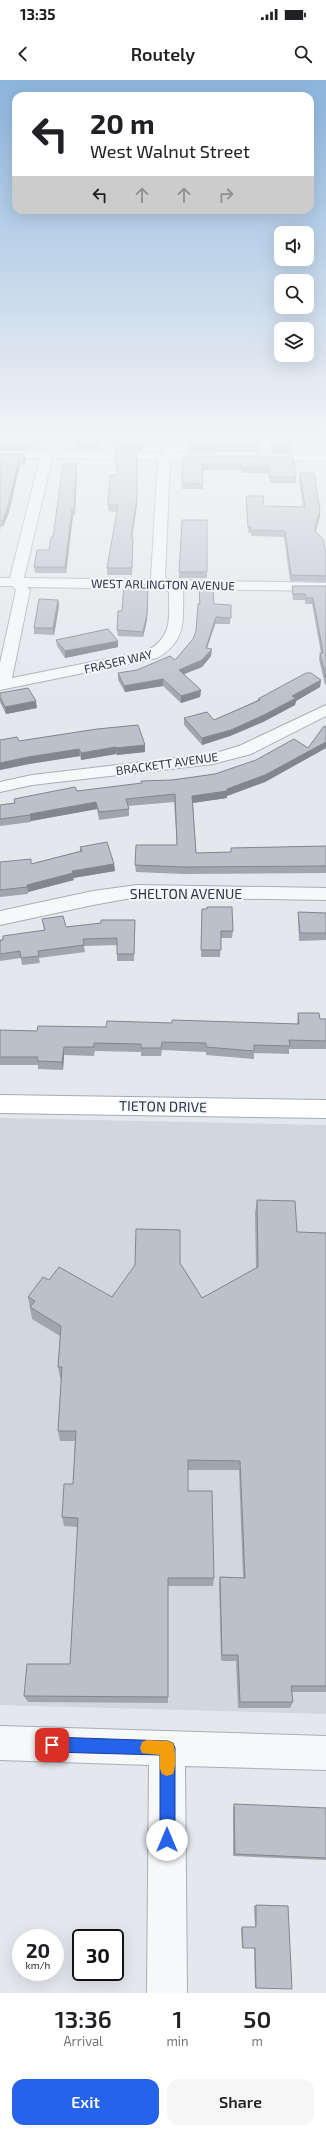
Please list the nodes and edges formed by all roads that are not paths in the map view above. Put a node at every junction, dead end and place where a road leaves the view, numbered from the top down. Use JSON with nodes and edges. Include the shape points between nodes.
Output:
{"nodes":[{"id":1,"x":30,"y":525,"type":"edge"},
{"id":2,"x":161,"y":525,"type":"edge"},
{"id":3,"x":0,"y":582,"type":"edge"},
{"id":4,"x":16,"y":582,"type":"junction"},
{"id":5,"x":168,"y":584,"type":"junction"},
{"id":6,"x":326,"y":587,"type":"edge"},
{"id":7,"x":1,"y":685,"type":"edge"},
{"id":8,"x":326,"y":710,"type":"edge"},
{"id":9,"x":0,"y":787,"type":"edge"},
{"id":10,"x":326,"y":894,"type":"edge"},
{"id":11,"x":0,"y":918,"type":"edge"},
{"id":12,"x":0,"y":1104,"type":"edge"},
{"id":13,"x":326,"y":1109,"type":"edge"},
{"id":14,"x":0,"y":1743,"type":"edge"},
{"id":15,"x":168,"y":1748,"type":"junction"},
{"id":16,"x":326,"y":1753,"type":"edge"},
{"id":17,"x":167,"y":1993,"type":"edge"}],
"edges":[{"from":1,"to":4,"type":"street"},
{"from":2,"to":5,"type":"street","via":[[158,578]]},
{"from":3,"to":4,"type":"street","name":"WEST ARLINGTON AVENUE"},
{"from":4,"to":5,"type":"street","name":"WEST ARLINGTON AVENUE"},
{"from":4,"to":7,"type":"street","via":[[24,590]]},
{"from":5,"to":6,"type":"street","name":"WEST ARLINGTON AVENUE"},
{"from":5,"to":7,"type":"street","name":"FRASER WAY","via":[[176,591],[174,632],[172,641],[165,648],[152,655]]},
{"from":8,"to":9,"type":"street","name":"BRACKETT AVENUE","via":[[244,750],[213,759],[32,780]]},
{"from":10,"to":11,"type":"street","name":"SHELTON AVENUE","via":[[137,891]]},
{"from":12,"to":13,"type":"main road","name":"TIETON DRIVE"},
{"from":14,"to":15,"type":"street"},
{"from":15,"to":16,"type":"street"},
{"from":15,"to":17,"type":"street"}]}
